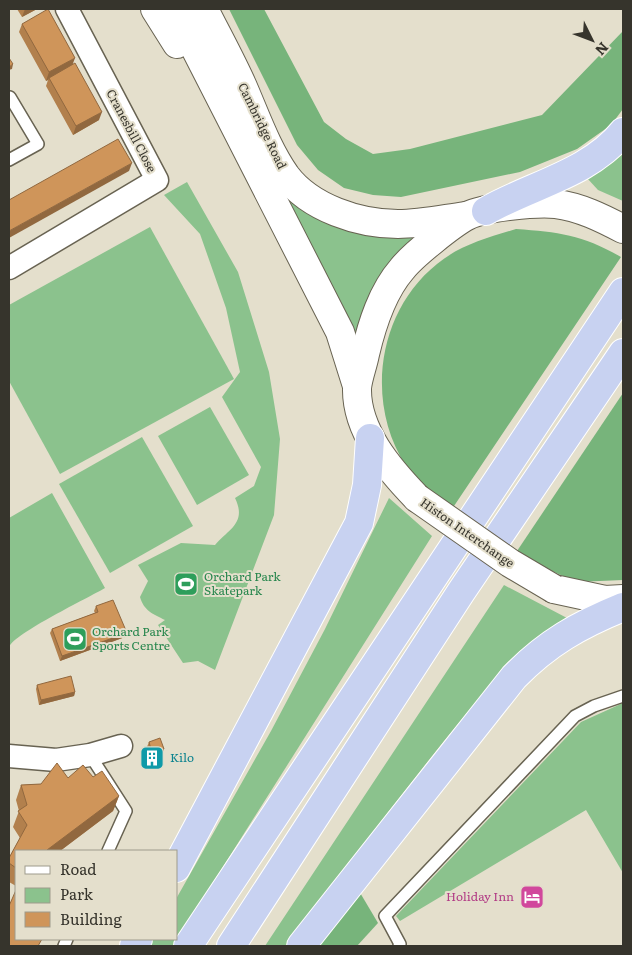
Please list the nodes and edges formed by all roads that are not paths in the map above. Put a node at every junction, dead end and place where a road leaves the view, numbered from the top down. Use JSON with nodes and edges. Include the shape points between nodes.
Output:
{"nodes":[{"id":1,"x":67,"y":9,"type":"edge"},
{"id":2,"x":155,"y":9,"type":"edge"},
{"id":3,"x":175,"y":9,"type":"edge"},
{"id":4,"x":204,"y":9,"type":"edge"},
{"id":5,"x":10,"y":97,"type":"dead end"},
{"id":6,"x":229,"y":116,"type":"junction"},
{"id":7,"x":623,"y":132,"type":"edge"},
{"id":8,"x":9,"y":160,"type":"edge"},
{"id":9,"x":477,"y":214,"type":"junction"},
{"id":10,"x":623,"y":229,"type":"edge"},
{"id":11,"x":9,"y":268,"type":"edge"},
{"id":12,"x":623,"y":292,"type":"edge"},
{"id":13,"x":623,"y":353,"type":"edge"},
{"id":14,"x":357,"y":388,"type":"junction"},
{"id":15,"x":370,"y":438,"type":"junction"},
{"id":16,"x":623,"y":599,"type":"edge"},
{"id":17,"x":623,"y":607,"type":"edge"},
{"id":18,"x":623,"y":696,"type":"edge"},
{"id":19,"x":121,"y":746,"type":"dead end"},
{"id":20,"x":90,"y":755,"type":"junction"},
{"id":21,"x":9,"y":756,"type":"edge"},
{"id":22,"x":108,"y":850,"type":"edge"},
{"id":23,"x":178,"y":864,"type":"edge"},
{"id":24,"x":400,"y":945,"type":"edge"},
{"id":25,"x":188,"y":946,"type":"edge"},
{"id":26,"x":231,"y":946,"type":"edge"},
{"id":27,"x":301,"y":946,"type":"edge"}],
"edges":[{"from":1,"to":11,"type":"street","name":"Cranesbill Close","via":[[157,180]]},
{"from":2,"to":6,"type":"main road","name":"Cambridge Road","via":[[174,41]]},
{"from":3,"to":6,"type":"main road","name":"Cambridge Road"},
{"from":4,"to":9,"type":"main road","name":"Cambridge Road","via":[[274,157],[303,193],[337,213],[365,221],[398,224]]},
{"from":5,"to":8,"type":"lane","via":[[38,144]]},
{"from":6,"to":14,"type":"main road","name":"Cambridge Road","via":[[340,332]]},
{"from":7,"to":9,"type":"highway","via":[[572,173],[514,195]]},
{"from":9,"to":10,"type":"main road","name":"Histon Interchange","via":[[526,204],[557,204],[592,214]]},
{"from":9,"to":14,"type":"main road","name":"Histon Interchange","via":[[424,248],[402,269],[371,328]]},
{"from":12,"to":25,"type":"highway"},
{"from":13,"to":26,"type":"highway","via":[[456,600]]},
{"from":14,"to":15,"type":"main road","name":"Histon Interchange"},
{"from":15,"to":16,"type":"main road","name":"Histon Interchange","bridge":true,"via":[[417,498],[510,563],[554,589],[605,600]]},
{"from":15,"to":23,"type":"highway","via":[[359,523]]},
{"from":17,"to":27,"type":"highway","via":[[588,622],[535,655],[514,677]]},
{"from":18,"to":24,"type":"lane","via":[[575,716],[385,916]]},
{"from":19,"to":20,"type":"street"},
{"from":20,"to":21,"type":"street","via":[[56,760]]},
{"from":20,"to":22,"type":"lane","via":[[126,811]]}]}
